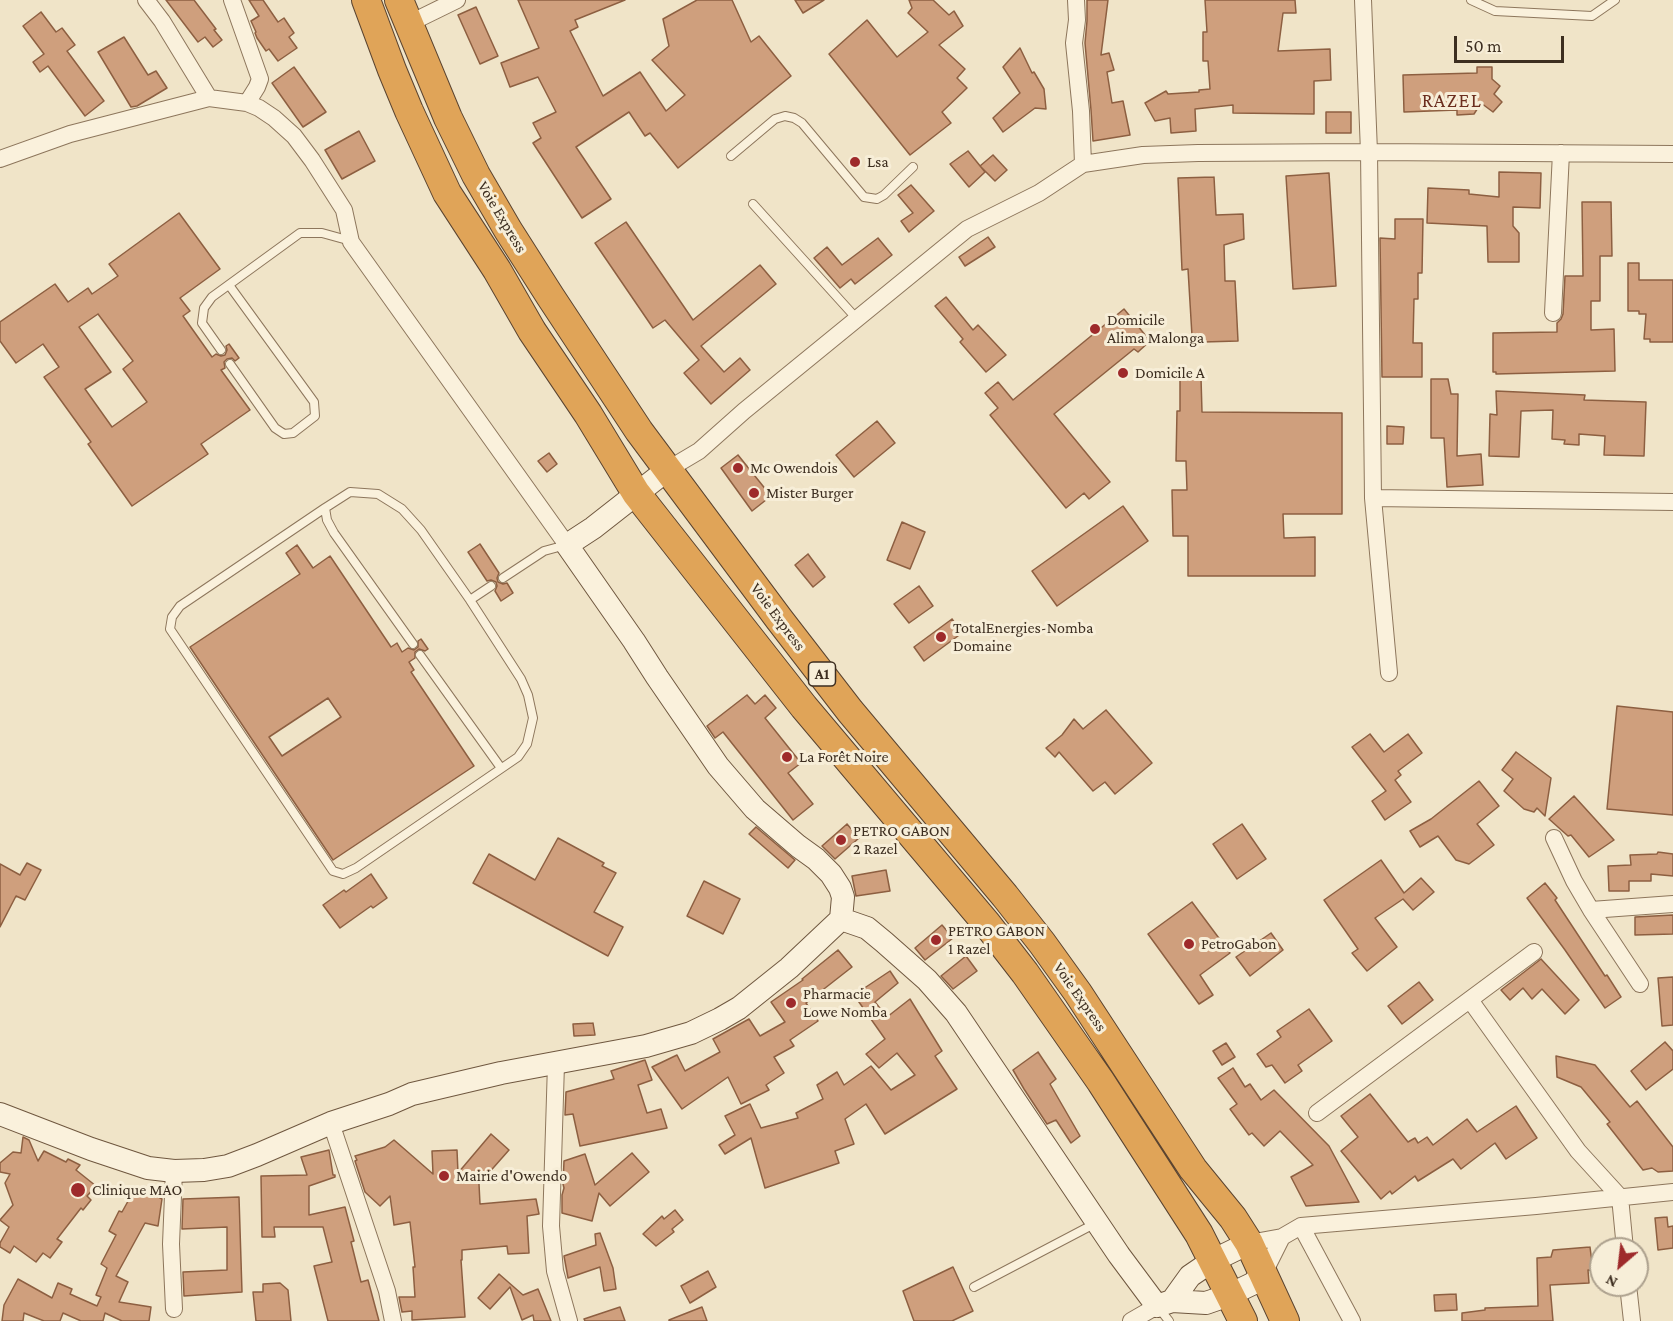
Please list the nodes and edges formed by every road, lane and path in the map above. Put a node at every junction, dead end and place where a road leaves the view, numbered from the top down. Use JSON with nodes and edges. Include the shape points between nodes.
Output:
{"nodes":[{"id":1,"x":147,"y":0,"type":"edge"},
{"id":2,"x":232,"y":0,"type":"edge"},
{"id":3,"x":366,"y":0,"type":"edge"},
{"id":4,"x":457,"y":0,"type":"edge"},
{"id":5,"x":1076,"y":0,"type":"edge"},
{"id":6,"x":1362,"y":0,"type":"edge"},
{"id":7,"x":1471,"y":0,"type":"edge"},
{"id":8,"x":1615,"y":0,"type":"edge"},
{"id":9,"x":403,"y":12,"type":"edge"},
{"id":10,"x":209,"y":98,"type":"junction"},
{"id":11,"x":248,"y":104,"type":"junction"},
{"id":12,"x":1369,"y":152,"type":"junction"},
{"id":13,"x":1561,"y":153,"type":"junction"},
{"id":14,"x":1673,"y":153,"type":"edge"},
{"id":15,"x":730,"y":156,"type":"dead end"},
{"id":16,"x":0,"y":159,"type":"edge"},
{"id":17,"x":1083,"y":164,"type":"junction"},
{"id":18,"x":913,"y":167,"type":"dead end"},
{"id":19,"x":753,"y":204,"type":"dead end"},
{"id":20,"x":351,"y":242,"type":"junction"},
{"id":21,"x":229,"y":285,"type":"junction"},
{"id":22,"x":1553,"y":313,"type":"dead end"},
{"id":23,"x":856,"y":319,"type":"junction"},
{"id":24,"x":221,"y":350,"type":"dead end"},
{"id":25,"x":230,"y":364,"type":"dead end"},
{"id":26,"x":667,"y":470,"type":"junction"},
{"id":27,"x":636,"y":493,"type":"junction"},
{"id":28,"x":1373,"y":498,"type":"junction"},
{"id":29,"x":1673,"y":502,"type":"edge"},
{"id":30,"x":326,"y":508,"type":"junction"},
{"id":31,"x":567,"y":545,"type":"junction"},
{"id":32,"x":503,"y":578,"type":"dead end"},
{"id":33,"x":491,"y":586,"type":"dead end"},
{"id":34,"x":470,"y":600,"type":"junction"},
{"id":35,"x":413,"y":644,"type":"dead end"},
{"id":36,"x":420,"y":655,"type":"dead end"},
{"id":37,"x":1389,"y":673,"type":"dead end"},
{"id":38,"x":501,"y":768,"type":"junction"},
{"id":39,"x":1554,"y":838,"type":"dead end"},
{"id":40,"x":1673,"y":904,"type":"edge"},
{"id":41,"x":1591,"y":910,"type":"junction"},
{"id":42,"x":842,"y":919,"type":"junction"},
{"id":43,"x":1534,"y":952,"type":"dead end"},
{"id":44,"x":1640,"y":984,"type":"dead end"},
{"id":45,"x":1470,"y":1000,"type":"junction"},
{"id":46,"x":556,"y":1064,"type":"junction"},
{"id":47,"x":1317,"y":1113,"type":"dead end"},
{"id":48,"x":0,"y":1114,"type":"edge"},
{"id":49,"x":331,"y":1124,"type":"junction"},
{"id":50,"x":174,"y":1171,"type":"junction"},
{"id":51,"x":1673,"y":1192,"type":"edge"},
{"id":52,"x":1620,"y":1197,"type":"junction"},
{"id":53,"x":1097,"y":1223,"type":"junction"},
{"id":54,"x":1301,"y":1226,"type":"junction"},
{"id":55,"x":1282,"y":1236,"type":"junction"},
{"id":56,"x":1624,"y":1237,"type":"edge"},
{"id":57,"x":1249,"y":1243,"type":"junction"},
{"id":58,"x":1212,"y":1261,"type":"junction"},
{"id":59,"x":1263,"y":1275,"type":"junction"},
{"id":60,"x":974,"y":1287,"type":"dead end"},
{"id":61,"x":1229,"y":1295,"type":"junction"},
{"id":62,"x":1629,"y":1297,"type":"edge"},
{"id":63,"x":174,"y":1309,"type":"dead end"},
{"id":64,"x":1166,"y":1310,"type":"edge"},
{"id":65,"x":393,"y":1321,"type":"edge"},
{"id":66,"x":569,"y":1321,"type":"edge"},
{"id":67,"x":1131,"y":1321,"type":"edge"},
{"id":68,"x":1243,"y":1321,"type":"edge"},
{"id":69,"x":1285,"y":1321,"type":"edge"},
{"id":70,"x":1352,"y":1321,"type":"edge"},
{"id":71,"x":1632,"y":1321,"type":"edge"}],
"edges":[{"from":1,"to":10,"type":"street"},
{"from":2,"to":11,"type":"street","via":[[260,79]]},
{"from":3,"to":27,"type":"highway","number":"A1","via":[[409,111],[447,193]]},
{"from":4,"to":9,"type":"street"},
{"from":5,"to":17,"type":"street","via":[[1074,43]]},
{"from":6,"to":12,"type":"street"},
{"from":7,"to":8,"type":"lane","via":[[1495,11],[1592,16]]},
{"from":9,"to":26,"type":"highway","name":"Voie Express","number":"A1","via":[[476,175],[550,296]]},
{"from":10,"to":11,"type":"street"},
{"from":10,"to":16,"type":"street","via":[[70,134]]},
{"from":11,"to":20,"type":"street","via":[[274,118],[312,160],[344,210]]},
{"from":12,"to":13,"type":"street"},
{"from":12,"to":17,"type":"street","via":[[1143,154]]},
{"from":12,"to":28,"type":"street"},
{"from":13,"to":14,"type":"street"},
{"from":13,"to":22,"type":"street"},
{"from":15,"to":18,"type":"lane","via":[[775,119],[785,116],[802,123],[864,197],[877,199],[884,195]]},
{"from":17,"to":23,"type":"street","via":[[1039,193],[967,229]]},
{"from":19,"to":23,"type":"lane"},
{"from":20,"to":21,"type":"lane","via":[[322,233],[300,233]]},
{"from":20,"to":31,"type":"street"},
{"from":21,"to":24,"type":"lane","via":[[204,308],[202,323]]},
{"from":21,"to":25,"type":"lane","via":[[314,402],[315,416],[293,433],[284,434],[275,428]]},
{"from":23,"to":26,"type":"street","via":[[699,451]]},
{"from":26,"to":27,"type":"street"},
{"from":26,"to":57,"type":"highway","name":"Voie Express","number":"A1","via":[[850,711],[1042,943],[1193,1169]]},
{"from":27,"to":31,"type":"street"},
{"from":27,"to":58,"type":"highway","number":"A1","via":[[804,707],[1025,973],[1132,1129]]},
{"from":28,"to":29,"type":"street"},
{"from":28,"to":37,"type":"street"},
{"from":30,"to":34,"type":"lane","via":[[350,492],[378,494],[402,509]]},
{"from":30,"to":35,"type":"lane","via":[[334,533]]},
{"from":30,"to":38,"type":"lane","via":[[180,606],[170,629],[333,871],[343,874],[356,868]]},
{"from":31,"to":32,"type":"lane","via":[[544,551]]},
{"from":31,"to":42,"type":"street","via":[[718,766],[754,809],[831,874],[843,897]]},
{"from":33,"to":34,"type":"lane"},
{"from":34,"to":38,"type":"lane","via":[[521,679],[533,718],[527,744],[518,757]]},
{"from":36,"to":38,"type":"lane"},
{"from":39,"to":41,"type":"street"},
{"from":40,"to":41,"type":"street"},
{"from":41,"to":44,"type":"street"},
{"from":42,"to":46,"type":"street","via":[[765,988],[720,1019],[691,1033],[646,1046]]},
{"from":42,"to":53,"type":"street","via":[[867,928],[927,980],[956,1013]]},
{"from":43,"to":45,"type":"street"},
{"from":45,"to":47,"type":"street"},
{"from":45,"to":52,"type":"street","via":[[1578,1151]]},
{"from":46,"to":49,"type":"street","via":[[412,1094]]},
{"from":46,"to":66,"type":"street","via":[[551,1226],[555,1271]]},
{"from":48,"to":50,"type":"street","via":[[127,1162]]},
{"from":49,"to":50,"type":"street","via":[[228,1166]]},
{"from":49,"to":65,"type":"street","via":[[387,1291]]},
{"from":50,"to":63,"type":"street"},
{"from":51,"to":52,"type":"street"},
{"from":52,"to":54,"type":"street"},
{"from":52,"to":56,"type":"street"},
{"from":53,"to":60,"type":"lane"},
{"from":53,"to":64,"type":"street","via":[[1137,1281]]},
{"from":54,"to":55,"type":"street"},
{"from":54,"to":70,"type":"street"},
{"from":55,"to":57,"type":"street"},
{"from":55,"to":59,"type":"street"},
{"from":57,"to":58,"type":"street"},
{"from":57,"to":59,"type":"highway","name":"Voie Express","number":"A1"},
{"from":58,"to":61,"type":"highway","number":"A1"},
{"from":58,"to":64,"type":"street","via":[[1190,1276]]},
{"from":59,"to":61,"type":"street"},
{"from":59,"to":69,"type":"highway","name":"Voie Express","number":"A1"},
{"from":61,"to":64,"type":"street"},
{"from":61,"to":68,"type":"highway","number":"A1"},
{"from":62,"to":71,"type":"street"},
{"from":64,"to":67,"type":"street"}]}
